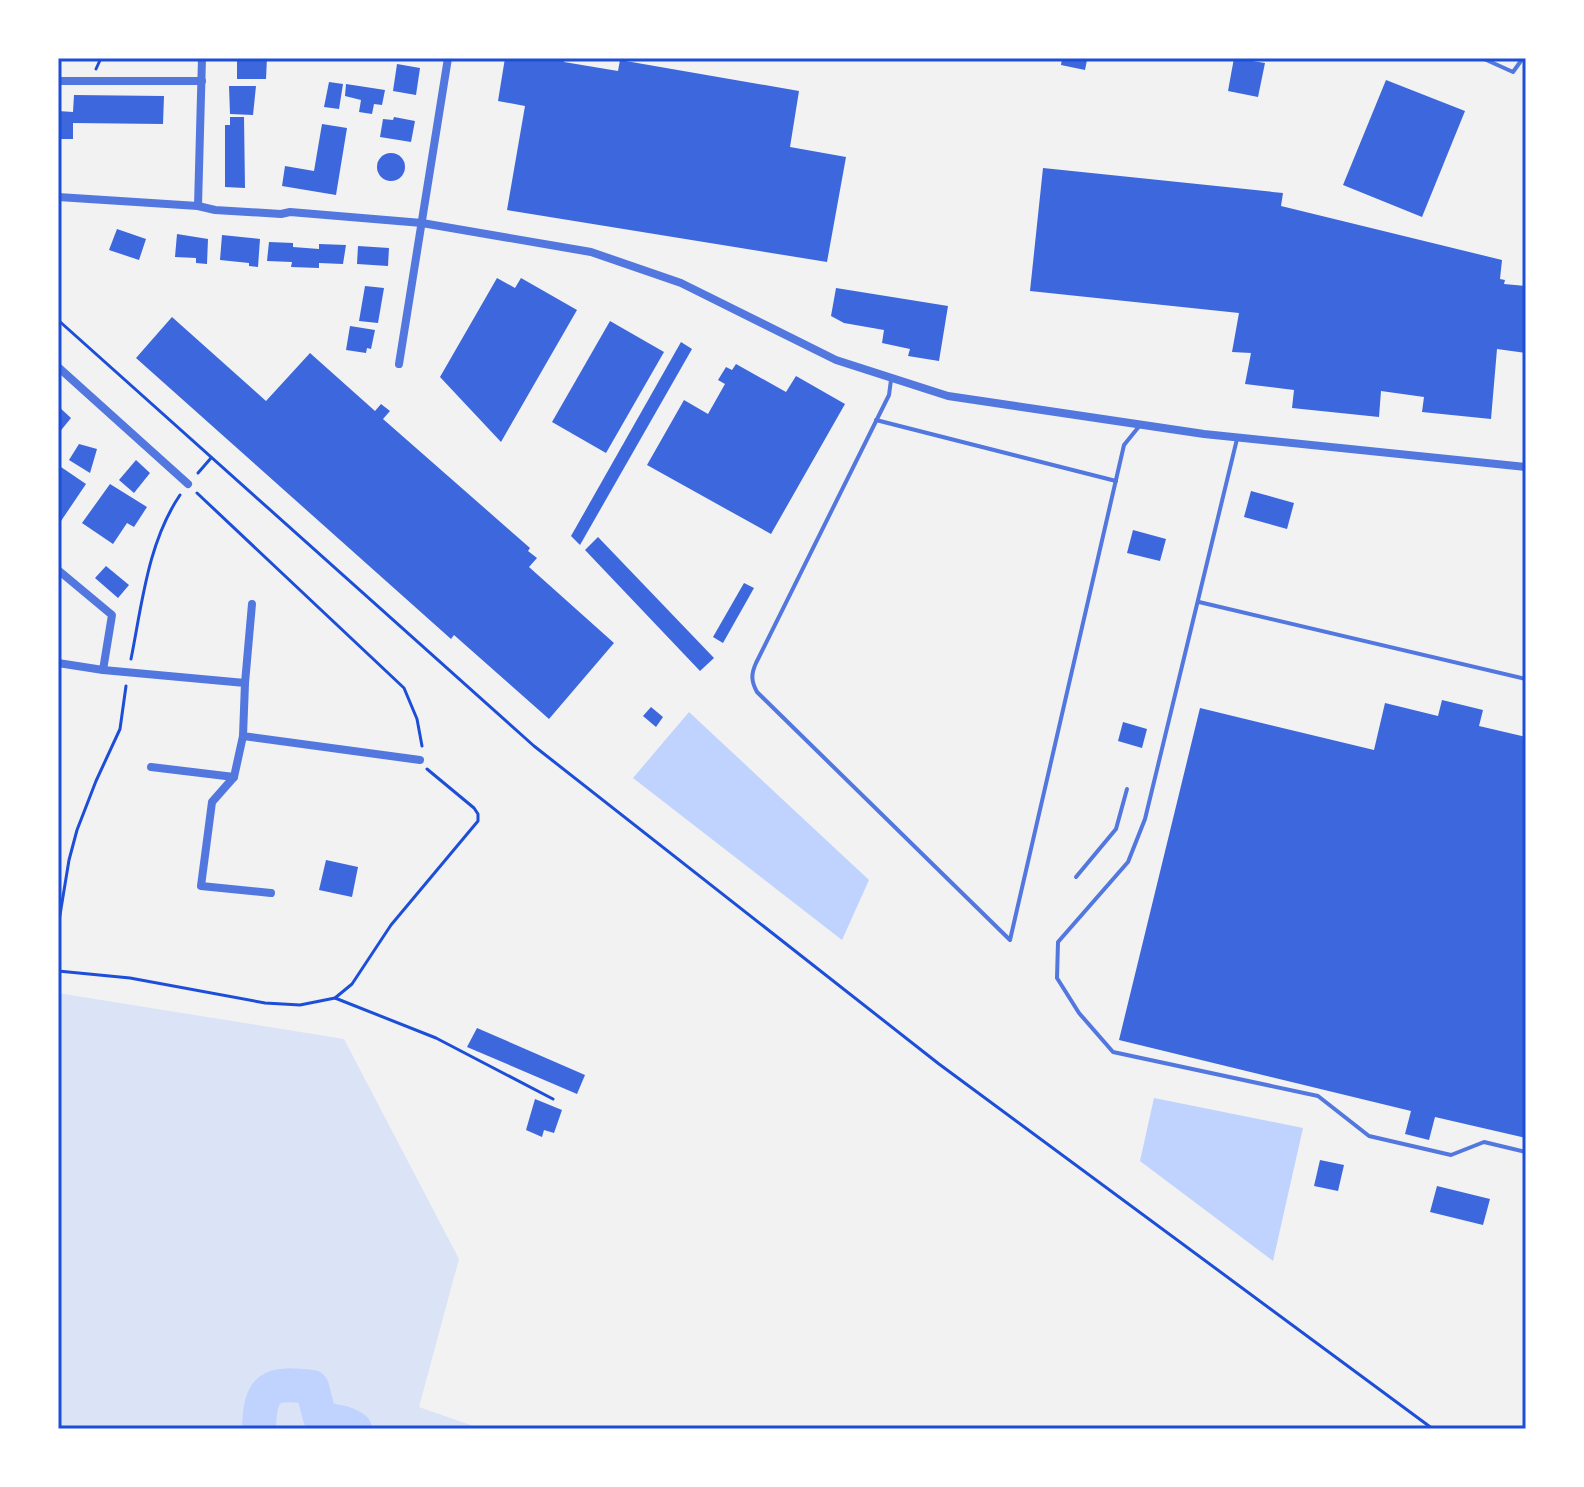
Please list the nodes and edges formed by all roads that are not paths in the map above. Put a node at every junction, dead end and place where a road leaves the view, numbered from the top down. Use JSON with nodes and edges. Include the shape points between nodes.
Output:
{"nodes":[{"id":1,"x":202,"y":58,"type":"edge"},
{"id":2,"x":448,"y":58,"type":"edge"},
{"id":3,"x":1482,"y":58,"type":"edge"},
{"id":4,"x":1523,"y":58,"type":"edge"},
{"id":5,"x":58,"y":81,"type":"edge"},
{"id":6,"x":202,"y":81,"type":"junction"},
{"id":7,"x":58,"y":197,"type":"edge"},
{"id":8,"x":198,"y":206,"type":"junction"},
{"id":9,"x":422,"y":223,"type":"junction"},
{"id":10,"x":399,"y":364,"type":"dead end"},
{"id":11,"x":58,"y":367,"type":"edge"},
{"id":12,"x":891,"y":377,"type":"junction"},
{"id":13,"x":876,"y":420,"type":"junction"},
{"id":14,"x":1141,"y":424,"type":"junction"},
{"id":15,"x":1238,"y":437,"type":"junction"},
{"id":16,"x":1526,"y":467,"type":"edge"},
{"id":17,"x":1116,"y":481,"type":"junction"},
{"id":18,"x":188,"y":484,"type":"road end"},
{"id":19,"x":58,"y":570,"type":"edge"},
{"id":20,"x":1199,"y":602,"type":"junction"},
{"id":21,"x":252,"y":604,"type":"dead end"},
{"id":22,"x":58,"y":663,"type":"edge"},
{"id":23,"x":103,"y":670,"type":"junction"},
{"id":24,"x":1526,"y":679,"type":"edge"},
{"id":25,"x":245,"y":683,"type":"junction"},
{"id":26,"x":243,"y":736,"type":"junction"},
{"id":27,"x":422,"y":758,"type":"road end"},
{"id":28,"x":151,"y":767,"type":"dead end"},
{"id":29,"x":234,"y":777,"type":"junction"},
{"id":30,"x":1127,"y":789,"type":"dead end"},
{"id":31,"x":1076,"y":877,"type":"dead end"},
{"id":32,"x":271,"y":893,"type":"dead end"},
{"id":33,"x":1526,"y":1152,"type":"edge"}],
"edges":[{"from":1,"to":6,"type":"street"},
{"from":2,"to":9,"type":"street"},
{"from":3,"to":4,"type":"lane","via":[[1513,72]]},
{"from":5,"to":6,"type":"street"},
{"from":6,"to":8,"type":"street"},
{"from":7,"to":8,"type":"street"},
{"from":8,"to":9,"type":"street"},
{"from":9,"to":10,"type":"street"},
{"from":9,"to":12,"type":"street","via":[[591,252],[681,283],[836,360]]},
{"from":11,"to":18,"type":"street"},
{"from":12,"to":13,"type":"lane","via":[[889,395]]},
{"from":12,"to":14,"type":"street","via":[[948,396]]},
{"from":13,"to":17,"type":"lane"},
{"from":13,"to":17,"type":"lane","via":[[756,663],[752,684],[1010,940]]},
{"from":14,"to":15,"type":"street"},
{"from":14,"to":17,"type":"lane","via":[[1124,445]]},
{"from":15,"to":16,"type":"street"},
{"from":15,"to":20,"type":"lane"},
{"from":19,"to":23,"type":"street","via":[[112,615]]},
{"from":20,"to":24,"type":"lane"},
{"from":20,"to":33,"type":"lane","via":[[1145,819],[1128,862],[1058,942],[1057,978],[1113,1052],[1318,1096],[1369,1136],[1451,1155],[1484,1142]]},
{"from":21,"to":25,"type":"street"},
{"from":22,"to":23,"type":"street"},
{"from":23,"to":25,"type":"street"},
{"from":25,"to":26,"type":"street"},
{"from":26,"to":27,"type":"street"},
{"from":26,"to":29,"type":"street"},
{"from":28,"to":29,"type":"street"},
{"from":29,"to":32,"type":"street","via":[[212,802],[201,886]]},
{"from":30,"to":31,"type":"lane","via":[[1119,825]]}]}
